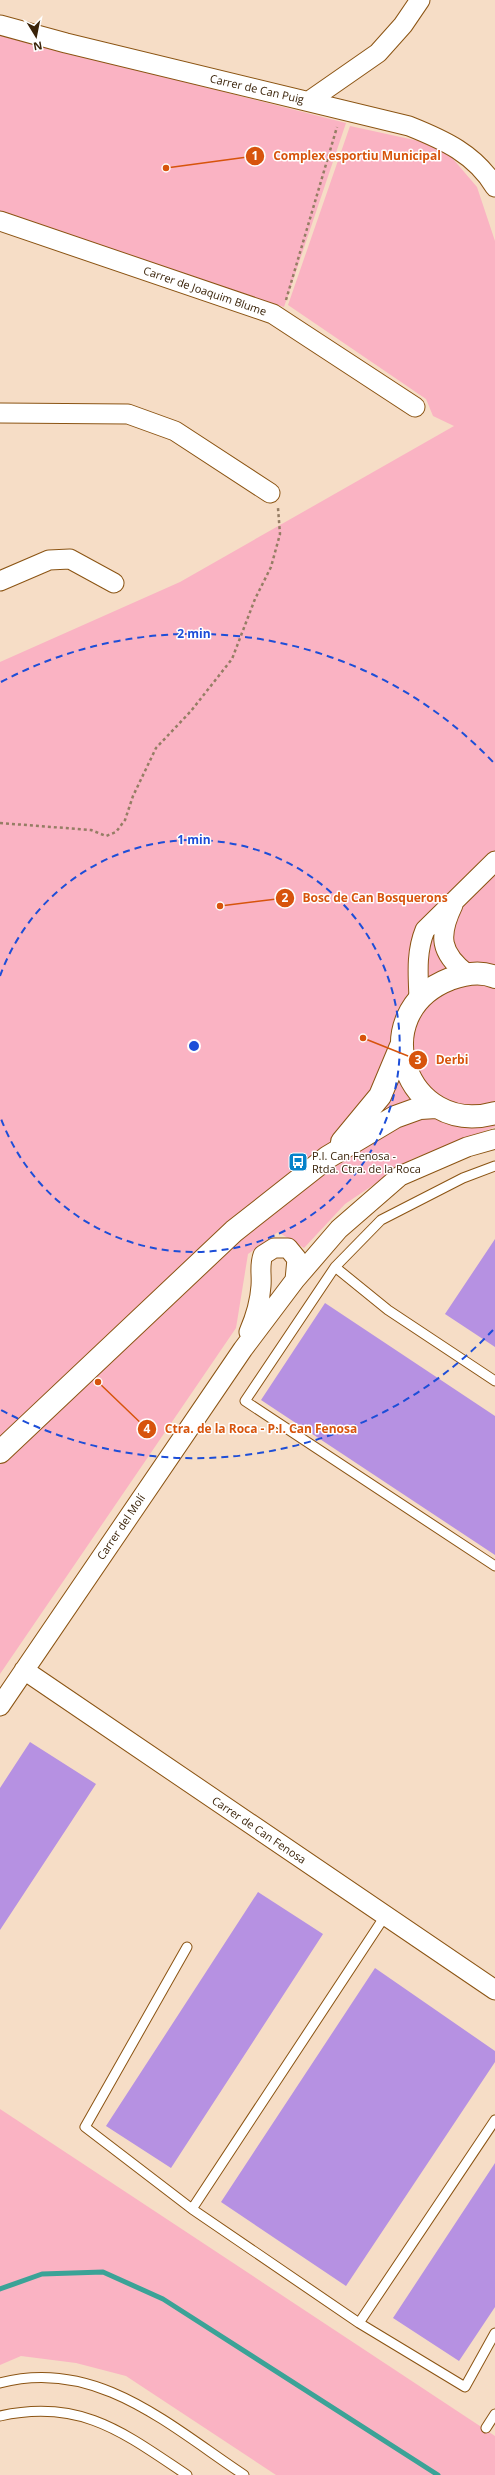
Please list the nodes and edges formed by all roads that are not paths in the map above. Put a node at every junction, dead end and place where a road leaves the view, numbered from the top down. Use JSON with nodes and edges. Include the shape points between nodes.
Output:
{"nodes":[{"id":1,"x":420,"y":0,"type":"edge"},
{"id":2,"x":0,"y":25,"type":"edge"},
{"id":3,"x":309,"y":101,"type":"junction"},
{"id":4,"x":495,"y":187,"type":"edge"},
{"id":5,"x":0,"y":221,"type":"edge"},
{"id":6,"x":415,"y":407,"type":"dead end"},
{"id":7,"x":0,"y":413,"type":"edge"},
{"id":8,"x":270,"y":494,"type":"road end"},
{"id":9,"x":0,"y":581,"type":"edge"},
{"id":10,"x":114,"y":583,"type":"dead end"},
{"id":11,"x":495,"y":862,"type":"edge"},
{"id":12,"x":454,"y":902,"type":"junction"},
{"id":13,"x":467,"y":974,"type":"junction"},
{"id":14,"x":493,"y":975,"type":"edge"},
{"id":15,"x":419,"y":998,"type":"junction"},
{"id":16,"x":401,"y":1046,"type":"junction"},
{"id":17,"x":436,"y":1107,"type":"junction"},
{"id":18,"x":495,"y":1113,"type":"edge"},
{"id":19,"x":495,"y":1138,"type":"edge"},
{"id":20,"x":328,"y":1157,"type":"junction"},
{"id":21,"x":495,"y":1166,"type":"edge"},
{"id":22,"x":335,"y":1267,"type":"junction"},
{"id":23,"x":295,"y":1280,"type":"junction"},
{"id":24,"x":243,"y":1349,"type":"junction"},
{"id":25,"x":495,"y":1381,"type":"edge"},
{"id":26,"x":0,"y":1452,"type":"edge"},
{"id":27,"x":495,"y":1566,"type":"edge"},
{"id":28,"x":24,"y":1670,"type":"junction"},
{"id":29,"x":0,"y":1706,"type":"edge"},
{"id":30,"x":385,"y":1916,"type":"junction"},
{"id":31,"x":187,"y":1947,"type":"dead end"},
{"id":32,"x":495,"y":1990,"type":"edge"},
{"id":33,"x":495,"y":2120,"type":"edge"},
{"id":34,"x":192,"y":2209,"type":"junction"},
{"id":35,"x":359,"y":2323,"type":"junction"},
{"id":36,"x":495,"y":2333,"type":"edge"},
{"id":37,"x":0,"y":2383,"type":"edge"},
{"id":38,"x":495,"y":2414,"type":"edge"},
{"id":39,"x":0,"y":2416,"type":"edge"},
{"id":40,"x":486,"y":2428,"type":"dead end"},
{"id":41,"x":188,"y":2475,"type":"edge"},
{"id":42,"x":244,"y":2475,"type":"edge"}],
"edges":[{"from":1,"to":3,"type":"street","via":[[403,25],[378,53]]},
{"from":2,"to":3,"type":"street","name":"Carrer de Can Puig"},
{"from":3,"to":4,"type":"street","name":"Carrer de Can Puig","via":[[409,126],[444,140],[469,156],[487,173]]},
{"from":5,"to":6,"type":"street","name":"Carrer de Joaquim Blume","via":[[273,314]]},
{"from":7,"to":8,"type":"street","via":[[128,414],[175,431]]},
{"from":9,"to":10,"type":"street","via":[[48,560],[70,559]]},
{"from":11,"to":12,"type":"street"},
{"from":12,"to":13,"type":"street","via":[[444,924],[445,947],[449,958]]},
{"from":12,"to":15,"type":"street","via":[[425,930],[420,942]]},
{"from":13,"to":14,"type":"street"},
{"from":13,"to":15,"type":"street","via":[[446,981]]},
{"from":15,"to":16,"type":"street","via":[[408,1017]]},
{"from":16,"to":17,"type":"street","via":[[407,1073],[424,1097]]},
{"from":16,"to":20,"type":"street","via":[[380,1096]]},
{"from":17,"to":18,"type":"street","via":[[474,1117]]},
{"from":17,"to":20,"type":"street","via":[[420,1108],[395,1117]]},
{"from":19,"to":23,"type":"street","name":"Carrer del Molí","via":[[467,1147],[400,1176],[339,1229]]},
{"from":20,"to":26,"type":"street","via":[[234,1231]]},
{"from":21,"to":22,"type":"lane","via":[[463,1178],[381,1220]]},
{"from":22,"to":25,"type":"lane","via":[[388,1310]]},
{"from":22,"to":27,"type":"lane","via":[[245,1401]]},
{"from":23,"to":24,"type":"street","name":"Carrer del Molí"},
{"from":23,"to":24,"type":"street","name":"Carrer del Molí","via":[[297,1259],[288,1248],[274,1248],[263,1254],[259,1266],[261,1285],[256,1315]]},
{"from":24,"to":28,"type":"street","name":"Carrer del Molí"},
{"from":28,"to":29,"type":"street","name":"Carrer del Molí"},
{"from":28,"to":30,"type":"street","name":"Carrer de Can Fenosa"},
{"from":30,"to":32,"type":"street","name":"Carrer de Can Fenosa"},
{"from":30,"to":34,"type":"lane"},
{"from":31,"to":34,"type":"lane","via":[[85,2127]]},
{"from":33,"to":35,"type":"lane"},
{"from":34,"to":35,"type":"lane"},
{"from":35,"to":36,"type":"lane","via":[[465,2387]]},
{"from":37,"to":42,"type":"lane","via":[[49,2378],[92,2384],[118,2393]]},
{"from":38,"to":40,"type":"lane"},
{"from":39,"to":41,"type":"lane","via":[[37,2411],[88,2417],[125,2433]]}]}
